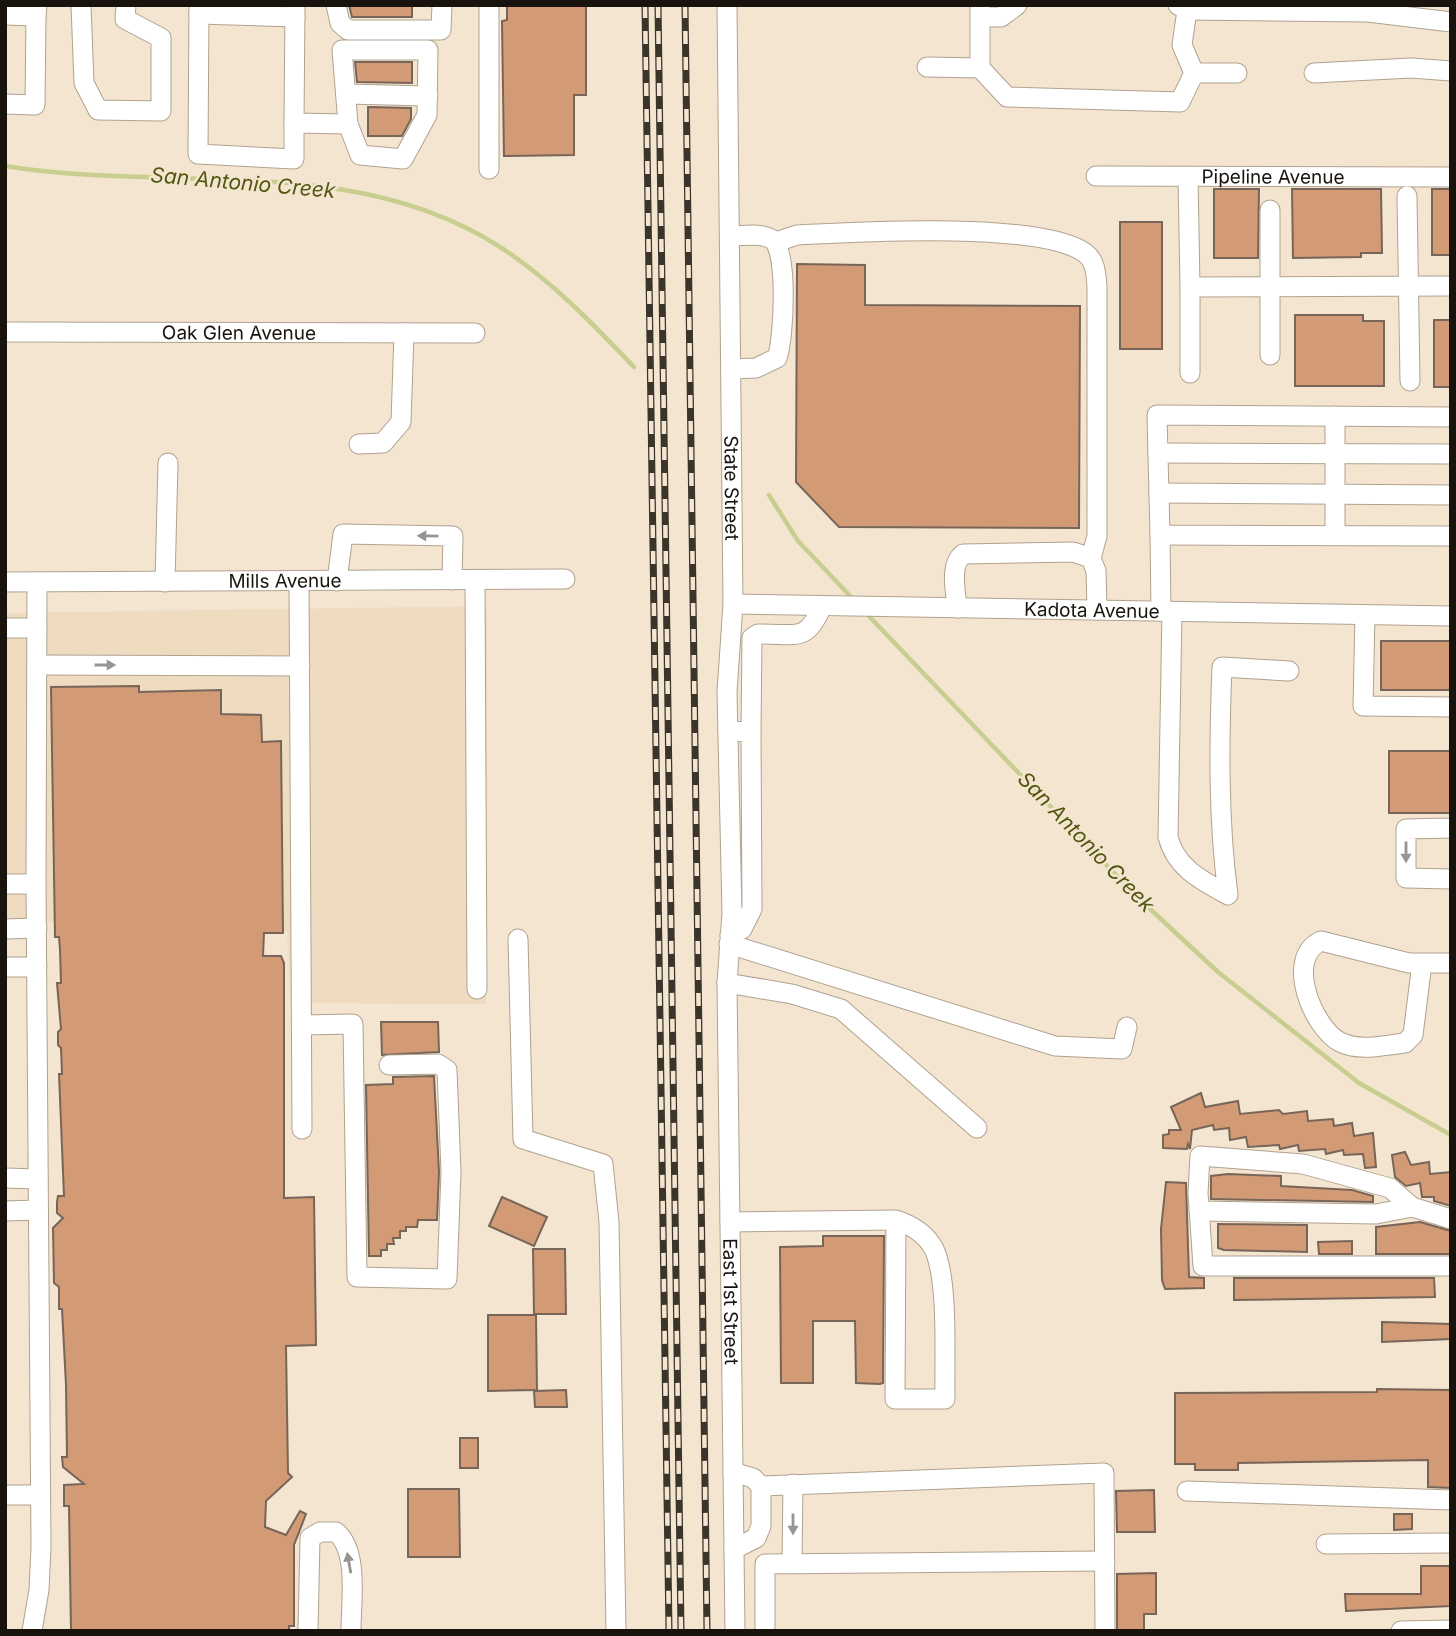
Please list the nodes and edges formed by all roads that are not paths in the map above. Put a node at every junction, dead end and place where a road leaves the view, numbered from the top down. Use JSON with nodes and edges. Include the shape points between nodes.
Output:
{"nodes":[{"id":1,"x":81,"y":5,"type":"edge"},
{"id":2,"x":126,"y":5,"type":"edge"},
{"id":3,"x":336,"y":5,"type":"edge"},
{"id":4,"x":442,"y":5,"type":"edge"},
{"id":5,"x":489,"y":5,"type":"edge"},
{"id":6,"x":727,"y":5,"type":"edge"},
{"id":7,"x":1017,"y":5,"type":"edge"},
{"id":8,"x":1184,"y":7,"type":"edge"},
{"id":9,"x":199,"y":10,"type":"edge"},
{"id":10,"x":37,"y":11,"type":"edge"},
{"id":11,"x":295,"y":11,"type":"edge"},
{"id":12,"x":980,"y":11,"type":"edge"},
{"id":13,"x":5,"y":16,"type":"edge"},
{"id":14,"x":1448,"y":16,"type":"edge"},
{"id":15,"x":927,"y":67,"type":"dead end"},
{"id":16,"x":980,"y":68,"type":"junction"},
{"id":17,"x":1451,"y":71,"type":"edge"},
{"id":18,"x":1194,"y":73,"type":"junction"},
{"id":19,"x":1237,"y":73,"type":"dead end"},
{"id":20,"x":1314,"y":73,"type":"dead end"},
{"id":21,"x":346,"y":94,"type":"junction"},
{"id":22,"x":428,"y":96,"type":"junction"},
{"id":23,"x":5,"y":104,"type":"edge"},
{"id":24,"x":294,"y":123,"type":"junction"},
{"id":25,"x":348,"y":124,"type":"junction"},
{"id":26,"x":489,"y":169,"type":"dead end"},
{"id":27,"x":1096,"y":176,"type":"dead end"},
{"id":28,"x":1188,"y":177,"type":"junction"},
{"id":29,"x":1451,"y":177,"type":"edge"},
{"id":30,"x":1407,"y":196,"type":"dead end"},
{"id":31,"x":1270,"y":210,"type":"dead end"},
{"id":32,"x":730,"y":236,"type":"junction"},
{"id":33,"x":776,"y":242,"type":"junction"},
{"id":34,"x":1408,"y":286,"type":"junction"},
{"id":35,"x":1451,"y":286,"type":"edge"},
{"id":36,"x":1270,"y":287,"type":"junction"},
{"id":37,"x":1190,"y":288,"type":"junction"},
{"id":38,"x":5,"y":332,"type":"edge"},
{"id":39,"x":404,"y":332,"type":"junction"},
{"id":40,"x":475,"y":333,"type":"dead end"},
{"id":41,"x":1270,"y":355,"type":"dead end"},
{"id":42,"x":731,"y":369,"type":"junction"},
{"id":43,"x":1190,"y":373,"type":"dead end"},
{"id":44,"x":1410,"y":381,"type":"dead end"},
{"id":45,"x":1335,"y":416,"type":"junction"},
{"id":46,"x":1451,"y":417,"type":"edge"},
{"id":47,"x":359,"y":444,"type":"dead end"},
{"id":48,"x":1158,"y":453,"type":"junction"},
{"id":49,"x":1335,"y":454,"type":"junction"},
{"id":50,"x":1451,"y":454,"type":"edge"},
{"id":51,"x":168,"y":463,"type":"dead end"},
{"id":52,"x":1159,"y":494,"type":"junction"},
{"id":53,"x":1335,"y":494,"type":"junction"},
{"id":54,"x":1451,"y":495,"type":"edge"},
{"id":55,"x":1160,"y":535,"type":"junction"},
{"id":56,"x":1335,"y":535,"type":"junction"},
{"id":57,"x":1451,"y":536,"type":"edge"},
{"id":58,"x":1091,"y":558,"type":"junction"},
{"id":59,"x":565,"y":579,"type":"dead end"},
{"id":60,"x":452,"y":580,"type":"junction"},
{"id":61,"x":475,"y":580,"type":"junction"},
{"id":62,"x":299,"y":581,"type":"junction"},
{"id":63,"x":338,"y":581,"type":"junction"},
{"id":64,"x":5,"y":582,"type":"edge"},
{"id":65,"x":37,"y":582,"type":"junction"},
{"id":66,"x":165,"y":582,"type":"junction"},
{"id":67,"x":733,"y":604,"type":"junction"},
{"id":68,"x":822,"y":606,"type":"junction"},
{"id":69,"x":957,"y":608,"type":"junction"},
{"id":70,"x":1097,"y":610,"type":"junction"},
{"id":71,"x":1166,"y":611,"type":"junction"},
{"id":72,"x":1365,"y":615,"type":"junction"},
{"id":73,"x":1451,"y":616,"type":"edge"},
{"id":74,"x":5,"y":628,"type":"edge"},
{"id":75,"x":37,"y":628,"type":"junction"},
{"id":76,"x":37,"y":665,"type":"junction"},
{"id":77,"x":300,"y":666,"type":"junction"},
{"id":78,"x":1289,"y":671,"type":"dead end"},
{"id":79,"x":1451,"y":707,"type":"edge"},
{"id":80,"x":728,"y":732,"type":"junction"},
{"id":81,"x":751,"y":732,"type":"junction"},
{"id":82,"x":730,"y":820,"type":"junction"},
{"id":83,"x":753,"y":820,"type":"junction"},
{"id":84,"x":1451,"y":828,"type":"edge"},
{"id":85,"x":731,"y":866,"type":"junction"},
{"id":86,"x":752,"y":866,"type":"junction"},
{"id":87,"x":1451,"y":879,"type":"edge"},
{"id":88,"x":5,"y":884,"type":"edge"},
{"id":89,"x":36,"y":884,"type":"junction"},
{"id":90,"x":37,"y":928,"type":"junction"},
{"id":91,"x":5,"y":929,"type":"edge"},
{"id":92,"x":518,"y":939,"type":"dead end"},
{"id":93,"x":730,"y":939,"type":"junction"},
{"id":94,"x":1422,"y":962,"type":"junction"},
{"id":95,"x":1451,"y":962,"type":"edge"},
{"id":96,"x":5,"y":967,"type":"edge"},
{"id":97,"x":37,"y":967,"type":"junction"},
{"id":98,"x":727,"y":976,"type":"junction"},
{"id":99,"x":477,"y":989,"type":"dead end"},
{"id":100,"x":302,"y":1025,"type":"junction"},
{"id":101,"x":1127,"y":1027,"type":"dead end"},
{"id":102,"x":389,"y":1065,"type":"dead end"},
{"id":103,"x":977,"y":1128,"type":"dead end"},
{"id":104,"x":302,"y":1129,"type":"dead end"},
{"id":105,"x":5,"y":1178,"type":"edge"},
{"id":106,"x":38,"y":1179,"type":"junction"},
{"id":107,"x":1412,"y":1207,"type":"junction"},
{"id":108,"x":38,"y":1210,"type":"junction"},
{"id":109,"x":5,"y":1211,"type":"edge"},
{"id":110,"x":1199,"y":1211,"type":"junction"},
{"id":111,"x":1451,"y":1219,"type":"edge"},
{"id":112,"x":896,"y":1220,"type":"junction"},
{"id":113,"x":730,"y":1222,"type":"junction"},
{"id":114,"x":1451,"y":1266,"type":"edge"},
{"id":115,"x":733,"y":1472,"type":"junction"},
{"id":116,"x":793,"y":1484,"type":"junction"},
{"id":117,"x":761,"y":1486,"type":"junction"},
{"id":118,"x":1187,"y":1491,"type":"dead end"},
{"id":119,"x":5,"y":1495,"type":"edge"},
{"id":120,"x":40,"y":1495,"type":"junction"},
{"id":121,"x":1451,"y":1500,"type":"edge"},
{"id":122,"x":1451,"y":1543,"type":"edge"},
{"id":123,"x":1326,"y":1544,"type":"dead end"},
{"id":124,"x":734,"y":1549,"type":"junction"},
{"id":125,"x":1105,"y":1561,"type":"junction"},
{"id":126,"x":792,"y":1563,"type":"junction"},
{"id":127,"x":1450,"y":1630,"type":"edge"},
{"id":128,"x":32,"y":1631,"type":"edge"},
{"id":129,"x":308,"y":1631,"type":"edge"},
{"id":130,"x":351,"y":1631,"type":"edge"},
{"id":131,"x":616,"y":1631,"type":"edge"},
{"id":132,"x":735,"y":1631,"type":"edge"},
{"id":133,"x":765,"y":1631,"type":"edge"},
{"id":134,"x":1105,"y":1631,"type":"edge"},
{"id":135,"x":1401,"y":1631,"type":"edge"}],
"edges":[{"from":1,"to":2,"type":"street","via":[[84,83],[98,110],[161,111],[161,38],[125,19]]},
{"from":3,"to":4,"type":"street","via":[[340,23],[348,30],[441,30]]},
{"from":5,"to":26,"type":"street"},
{"from":6,"to":32,"type":"street","name":"State Street"},
{"from":7,"to":12,"type":"street","via":[[1001,16]]},
{"from":8,"to":14,"type":"street","via":[[1368,12],[1406,19]]},
{"from":8,"to":18,"type":"street","via":[[1182,45]]},
{"from":9,"to":11,"type":"street"},
{"from":9,"to":24,"type":"street","via":[[198,153],[294,159]]},
{"from":10,"to":13,"type":"street"},
{"from":10,"to":23,"type":"street","via":[[35,105]]},
{"from":11,"to":24,"type":"street"},
{"from":12,"to":16,"type":"street"},
{"from":15,"to":16,"type":"street"},
{"from":16,"to":18,"type":"street","via":[[1007,97],[1180,102]]},
{"from":17,"to":20,"type":"street","via":[[1411,68]]},
{"from":18,"to":19,"type":"street"},
{"from":21,"to":22,"type":"street"},
{"from":21,"to":22,"type":"street","via":[[342,50],[428,50]]},
{"from":21,"to":25,"type":"street"},
{"from":22,"to":25,"type":"street","via":[[427,115],[403,159],[360,155]]},
{"from":24,"to":25,"type":"street"},
{"from":27,"to":28,"type":"street","name":"Pipeline Avenue"},
{"from":28,"to":29,"type":"street","name":"Pipeline Avenue"},
{"from":28,"to":37,"type":"street"},
{"from":30,"to":34,"type":"street"},
{"from":31,"to":36,"type":"street"},
{"from":32,"to":33,"type":"street","via":[[768,237]]},
{"from":32,"to":42,"type":"street","name":"State Street"},
{"from":33,"to":42,"type":"street","via":[[781,263],[782,345],[777,358],[766,365]]},
{"from":33,"to":58,"type":"street","via":[[797,235],[969,231],[1057,242],[1085,253],[1094,265],[1097,287],[1097,536]]},
{"from":34,"to":35,"type":"street"},
{"from":34,"to":36,"type":"street"},
{"from":34,"to":44,"type":"street"},
{"from":36,"to":37,"type":"street"},
{"from":36,"to":41,"type":"street"},
{"from":37,"to":43,"type":"street"},
{"from":38,"to":39,"type":"street","name":"Oak Glen Avenue"},
{"from":39,"to":40,"type":"street","name":"Oak Glen Avenue"},
{"from":39,"to":47,"type":"street","via":[[401,422],[383,443]]},
{"from":42,"to":67,"type":"street","name":"State Street"},
{"from":45,"to":46,"type":"street"},
{"from":45,"to":48,"type":"street","via":[[1157,415]]},
{"from":45,"to":49,"type":"street"},
{"from":48,"to":49,"type":"street"},
{"from":48,"to":52,"type":"street"},
{"from":49,"to":50,"type":"street"},
{"from":49,"to":53,"type":"street"},
{"from":51,"to":66,"type":"street"},
{"from":52,"to":53,"type":"street"},
{"from":52,"to":55,"type":"street"},
{"from":53,"to":54,"type":"street"},
{"from":53,"to":56,"type":"street"},
{"from":55,"to":56,"type":"street"},
{"from":55,"to":71,"type":"street"},
{"from":56,"to":57,"type":"street"},
{"from":58,"to":69,"type":"street","via":[[1073,552],[963,554],[955,568]]},
{"from":58,"to":70,"type":"street"},
{"from":59,"to":61,"type":"street","name":"Mills Avenue"},
{"from":60,"to":61,"type":"street","name":"Mills Avenue"},
{"from":60,"to":63,"type":"street","name":"Mills Avenue"},
{"from":60,"to":63,"type":"street","one_way":true,"via":[[453,536],[343,534]]},
{"from":61,"to":99,"type":"street"},
{"from":62,"to":63,"type":"street","name":"Mills Avenue"},
{"from":62,"to":66,"type":"street","name":"Mills Avenue"},
{"from":62,"to":77,"type":"street"},
{"from":64,"to":65,"type":"street","name":"Mills Avenue"},
{"from":65,"to":66,"type":"street","name":"Mills Avenue"},
{"from":65,"to":75,"type":"street"},
{"from":67,"to":68,"type":"street","name":"Kadota Avenue"},
{"from":67,"to":80,"type":"street","name":"State Street"},
{"from":68,"to":69,"type":"street","name":"Kadota Avenue"},
{"from":68,"to":81,"type":"street","via":[[806,633],[752,638]]},
{"from":69,"to":70,"type":"street","name":"Kadota Avenue"},
{"from":70,"to":71,"type":"street","name":"Kadota Avenue"},
{"from":71,"to":72,"type":"street","name":"Kadota Avenue"},
{"from":71,"to":78,"type":"street","via":[[1171,851],[1194,877],[1228,895],[1220,827],[1222,667]]},
{"from":72,"to":73,"type":"street","name":"Kadota Avenue"},
{"from":72,"to":79,"type":"street","via":[[1363,706]]},
{"from":74,"to":75,"type":"street"},
{"from":75,"to":76,"type":"street"},
{"from":76,"to":77,"type":"street","one_way":true},
{"from":76,"to":89,"type":"street"},
{"from":77,"to":100,"type":"street"},
{"from":80,"to":81,"type":"street"},
{"from":80,"to":82,"type":"street","name":"State Street"},
{"from":81,"to":83,"type":"street"},
{"from":82,"to":83,"type":"street"},
{"from":82,"to":85,"type":"street","name":"State Street"},
{"from":83,"to":86,"type":"street"},
{"from":84,"to":87,"type":"street","one_way":true,"via":[[1406,829],[1406,878]]},
{"from":85,"to":86,"type":"street"},
{"from":85,"to":93,"type":"street","name":"State Street"},
{"from":86,"to":93,"type":"street","via":[[752,909],[743,929]]},
{"from":88,"to":89,"type":"street"},
{"from":89,"to":90,"type":"street"},
{"from":90,"to":91,"type":"street"},
{"from":90,"to":97,"type":"street"},
{"from":92,"to":131,"type":"street","via":[[523,1139],[603,1164],[609,1222]]},
{"from":93,"to":98,"type":"street","name":"State Street"},
{"from":93,"to":101,"type":"street","via":[[1055,1046],[1122,1049]]},
{"from":94,"to":94,"type":"street","via":[[1321,941],[1314,944],[1303,959],[1303,975],[1320,1026],[1356,1047],[1405,1043],[1413,1035]]},
{"from":94,"to":95,"type":"street"},
{"from":96,"to":97,"type":"street"},
{"from":97,"to":106,"type":"street"},
{"from":98,"to":103,"type":"street","via":[[841,1009]]},
{"from":98,"to":113,"type":"street","name":"East 1st Street"},
{"from":100,"to":102,"type":"street","via":[[353,1024],[357,1277],[447,1279],[451,1172],[447,1070],[438,1064]]},
{"from":100,"to":104,"type":"street"},
{"from":105,"to":106,"type":"street"},
{"from":106,"to":108,"type":"street"},
{"from":107,"to":110,"type":"street","via":[[1376,1214]]},
{"from":107,"to":110,"type":"street","via":[[1390,1188],[1303,1164],[1200,1156]]},
{"from":107,"to":111,"type":"street"},
{"from":108,"to":109,"type":"street"},
{"from":108,"to":120,"type":"street"},
{"from":110,"to":114,"type":"street","via":[[1203,1266]]},
{"from":112,"to":112,"type":"street","via":[[922,1234],[933,1246],[941,1267],[945,1399],[895,1399]]},
{"from":112,"to":113,"type":"street"},
{"from":113,"to":115,"type":"street","name":"East 1st Street"},
{"from":115,"to":117,"type":"street","via":[[753,1478]]},
{"from":115,"to":124,"type":"street","name":"East 1st Street"},
{"from":116,"to":117,"type":"street"},
{"from":116,"to":125,"type":"street","via":[[1104,1474]]},
{"from":116,"to":126,"type":"street","one_way":true},
{"from":117,"to":124,"type":"street","via":[[761,1526],[756,1538]]},
{"from":118,"to":121,"type":"street"},
{"from":119,"to":120,"type":"street"},
{"from":120,"to":128,"type":"street","via":[[39,1590]]},
{"from":122,"to":123,"type":"street"},
{"from":124,"to":132,"type":"street","name":"East 1st Street"},
{"from":125,"to":126,"type":"street"},
{"from":125,"to":134,"type":"street"},
{"from":126,"to":133,"type":"street","via":[[765,1564]]},
{"from":127,"to":135,"type":"street"},
{"from":130,"to":129,"type":"street","one_way":true,"via":[[351,1571],[345,1539],[336,1532],[320,1532],[310,1538]]}]}
